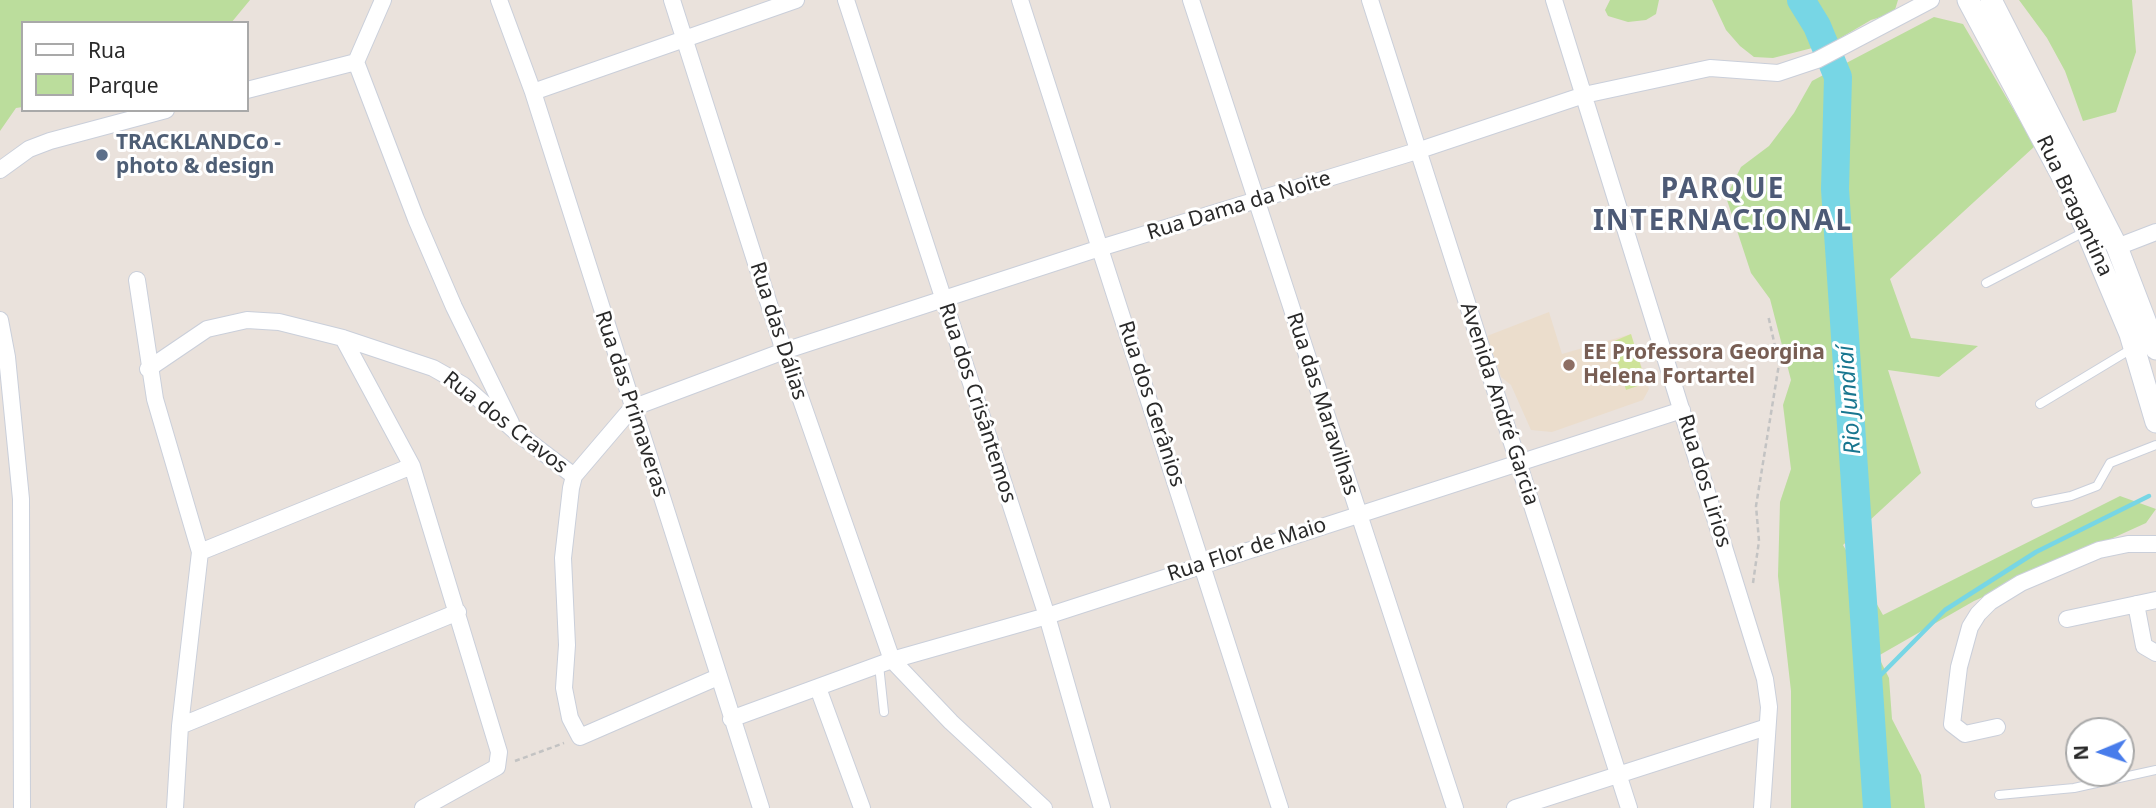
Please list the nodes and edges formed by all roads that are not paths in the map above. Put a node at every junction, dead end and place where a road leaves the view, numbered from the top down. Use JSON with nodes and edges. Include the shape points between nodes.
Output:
{"nodes":[{"id":1,"x":383,"y":0,"type":"edge"},
{"id":2,"x":499,"y":0,"type":"edge"},
{"id":3,"x":672,"y":0,"type":"edge"},
{"id":4,"x":796,"y":0,"type":"edge"},
{"id":5,"x":846,"y":0,"type":"edge"},
{"id":6,"x":1020,"y":0,"type":"edge"},
{"id":7,"x":1191,"y":0,"type":"edge"},
{"id":8,"x":1370,"y":0,"type":"edge"},
{"id":9,"x":1553,"y":0,"type":"edge"},
{"id":10,"x":1931,"y":0,"type":"edge"},
{"id":11,"x":1968,"y":0,"type":"edge"},
{"id":12,"x":1990,"y":0,"type":"edge"},
{"id":13,"x":684,"y":37,"type":"junction"},
{"id":14,"x":356,"y":62,"type":"junction"},
{"id":15,"x":248,"y":90,"type":"edge"},
{"id":16,"x":533,"y":92,"type":"junction"},
{"id":17,"x":1584,"y":95,"type":"junction"},
{"id":18,"x":159,"y":112,"type":"edge"},
{"id":19,"x":1417,"y":151,"type":"junction"},
{"id":20,"x":0,"y":170,"type":"edge"},
{"id":21,"x":1256,"y":201,"type":"junction"},
{"id":22,"x":2088,"y":230,"type":"junction"},
{"id":23,"x":2156,"y":232,"type":"edge"},
{"id":24,"x":2117,"y":247,"type":"junction"},
{"id":25,"x":1100,"y":248,"type":"junction"},
{"id":26,"x":136,"y":281,"type":"dead end"},
{"id":27,"x":1986,"y":283,"type":"dead end"},
{"id":28,"x":943,"y":300,"type":"junction"},
{"id":29,"x":0,"y":320,"type":"edge"},
{"id":30,"x":344,"y":338,"type":"junction"},
{"id":31,"x":2134,"y":347,"type":"junction"},
{"id":32,"x":2156,"y":349,"type":"edge"},
{"id":33,"x":784,"y":351,"type":"junction"},
{"id":34,"x":148,"y":369,"type":"junction"},
{"id":35,"x":5,"y":397,"type":"edge"},
{"id":36,"x":2040,"y":404,"type":"dead end"},
{"id":37,"x":632,"y":408,"type":"junction"},
{"id":38,"x":1682,"y":410,"type":"junction"},
{"id":39,"x":2156,"y":422,"type":"edge"},
{"id":40,"x":515,"y":432,"type":"junction"},
{"id":41,"x":2156,"y":444,"type":"edge"},
{"id":42,"x":1518,"y":461,"type":"junction"},
{"id":43,"x":412,"y":466,"type":"junction"},
{"id":44,"x":575,"y":476,"type":"junction"},
{"id":45,"x":2036,"y":503,"type":"dead end"},
{"id":46,"x":1358,"y":515,"type":"junction"},
{"id":47,"x":2156,"y":544,"type":"edge"},
{"id":48,"x":200,"y":552,"type":"junction"},
{"id":49,"x":1203,"y":563,"type":"junction"},
{"id":50,"x":2156,"y":600,"type":"edge"},
{"id":51,"x":2136,"y":604,"type":"junction"},
{"id":52,"x":458,"y":612,"type":"junction"},
{"id":53,"x":1047,"y":616,"type":"junction"},
{"id":54,"x":2067,"y":619,"type":"dead end"},
{"id":55,"x":2156,"y":653,"type":"edge"},
{"id":56,"x":885,"y":663,"type":"junction"},
{"id":57,"x":718,"y":677,"type":"junction"},
{"id":58,"x":818,"y":688,"type":"junction"},
{"id":59,"x":884,"y":712,"type":"dead end"},
{"id":60,"x":731,"y":719,"type":"junction"},
{"id":61,"x":180,"y":726,"type":"junction"},
{"id":62,"x":1767,"y":727,"type":"junction"},
{"id":63,"x":1997,"y":727,"type":"dead end"},
{"id":64,"x":2156,"y":770,"type":"edge"},
{"id":65,"x":1618,"y":775,"type":"junction"},
{"id":66,"x":1999,"y":795,"type":"dead end"},
{"id":67,"x":1762,"y":807,"type":"edge"},
{"id":68,"x":22,"y":808,"type":"edge"},
{"id":69,"x":175,"y":808,"type":"edge"},
{"id":70,"x":423,"y":808,"type":"edge"},
{"id":71,"x":761,"y":808,"type":"edge"},
{"id":72,"x":862,"y":808,"type":"edge"},
{"id":73,"x":1044,"y":808,"type":"edge"},
{"id":74,"x":1102,"y":808,"type":"edge"},
{"id":75,"x":1280,"y":808,"type":"edge"},
{"id":76,"x":1455,"y":808,"type":"edge"},
{"id":77,"x":1515,"y":808,"type":"edge"},
{"id":78,"x":1629,"y":808,"type":"edge"}],
"edges":[{"from":1,"to":14,"type":"street"},
{"from":2,"to":16,"type":"street","name":"Rua das Primaveras"},
{"from":3,"to":13,"type":"street","name":"Rua das Dálias"},
{"from":4,"to":13,"type":"street"},
{"from":5,"to":28,"type":"street","name":"Rua dos Crisântemos"},
{"from":6,"to":25,"type":"street","name":"Rua dos Gerânios"},
{"from":7,"to":21,"type":"street","name":"Rua das Maravilhas"},
{"from":8,"to":19,"type":"street","name":"Avenida André Garcia"},
{"from":9,"to":17,"type":"street","name":"Rua dos Lirios"},
{"from":10,"to":17,"type":"street","name":"Rua Dama da Noite","via":[[1817,60],[1778,73],[1710,68]]},
{"from":11,"to":22,"type":"main road","name":"Rua Bragantina"},
{"from":12,"to":24,"type":"main road","name":"Rua Bragantina"},
{"from":13,"to":16,"type":"street"},
{"from":13,"to":33,"type":"street","name":"Rua das Dálias"},
{"from":14,"to":15,"type":"street"},
{"from":14,"to":40,"type":"street","via":[[416,219]]},
{"from":16,"to":37,"type":"street","name":"Rua das Primaveras"},
{"from":17,"to":19,"type":"street","name":"Rua Dama da Noite"},
{"from":17,"to":38,"type":"street","name":"Rua dos Lirios"},
{"from":18,"to":20,"type":"street","via":[[50,141],[29,149]]},
{"from":19,"to":21,"type":"street","name":"Rua Dama da Noite"},
{"from":19,"to":42,"type":"street","name":"Avenida André Garcia"},
{"from":21,"to":25,"type":"street","name":"Rua Dama da Noite"},
{"from":21,"to":46,"type":"street","name":"Rua das Maravilhas"},
{"from":22,"to":27,"type":"lane"},
{"from":22,"to":31,"type":"main road","name":"Rua Bragantina"},
{"from":23,"to":24,"type":"street"},
{"from":24,"to":32,"type":"main road","name":"Rua Bragantina"},
{"from":25,"to":28,"type":"street","name":"Rua Dama da Noite"},
{"from":25,"to":49,"type":"street","name":"Rua dos Gerânios"},
{"from":26,"to":34,"type":"street"},
{"from":28,"to":33,"type":"street","name":"Rua Dama da Noite"},
{"from":28,"to":53,"type":"street","name":"Rua dos Crisântemos"},
{"from":29,"to":35,"type":"street"},
{"from":30,"to":34,"type":"street","name":"Rua dos Cravos","via":[[279,322],[223,323],[190,338]]},
{"from":30,"to":40,"type":"street","name":"Rua dos Cravos","via":[[433,368],[463,385]]},
{"from":30,"to":43,"type":"street"},
{"from":31,"to":36,"type":"lane"},
{"from":31,"to":39,"type":"main road","name":"Rua Bragantina"},
{"from":33,"to":37,"type":"street","name":"Rua Dama da Noite"},
{"from":33,"to":56,"type":"street","name":"Rua das Dálias"},
{"from":34,"to":48,"type":"street"},
{"from":35,"to":68,"type":"street","via":[[21,499]]},
{"from":37,"to":44,"type":"street","name":"Rua Dama da Noite"},
{"from":37,"to":57,"type":"street","name":"Rua das Primaveras"},
{"from":38,"to":42,"type":"street","name":"Rua Flor de Maio"},
{"from":38,"to":62,"type":"street","name":"Rua dos Lirios","via":[[1769,692]]},
{"from":40,"to":44,"type":"street","name":"Rua dos Cravos"},
{"from":41,"to":45,"type":"lane","via":[[2110,463],[2097,486]]},
{"from":42,"to":46,"type":"street","name":"Rua Flor de Maio"},
{"from":42,"to":65,"type":"street","name":"Avenida André Garcia"},
{"from":43,"to":48,"type":"street"},
{"from":43,"to":52,"type":"street"},
{"from":44,"to":57,"type":"street","name":"Rua dos Cravos","via":[[563,558],[564,688],[570,718],[580,737]]},
{"from":46,"to":49,"type":"street","name":"Rua Flor de Maio"},
{"from":46,"to":76,"type":"street","name":"Rua das Maravilhas"},
{"from":47,"to":63,"type":"street","via":[[2099,550],[2021,583],[1978,614],[1959,667],[1952,724],[1965,734]]},
{"from":48,"to":61,"type":"street"},
{"from":49,"to":53,"type":"street","name":"Rua Flor de Maio"},
{"from":49,"to":75,"type":"street","name":"Rua dos Gerânios"},
{"from":50,"to":51,"type":"street"},
{"from":51,"to":54,"type":"street"},
{"from":51,"to":55,"type":"street","via":[[2144,646]]},
{"from":52,"to":61,"type":"street"},
{"from":52,"to":70,"type":"street","via":[[499,760],[497,768]]},
{"from":53,"to":56,"type":"street","name":"Rua Flor de Maio"},
{"from":53,"to":74,"type":"street","name":"Rua dos Crisântemos"},
{"from":56,"to":58,"type":"street"},
{"from":56,"to":59,"type":"lane"},
{"from":56,"to":73,"type":"street"},
{"from":57,"to":60,"type":"street","name":"Rua das Primaveras"},
{"from":58,"to":60,"type":"street"},
{"from":58,"to":72,"type":"street"},
{"from":60,"to":71,"type":"street","name":"Rua das Primaveras"},
{"from":61,"to":69,"type":"street"},
{"from":62,"to":65,"type":"street"},
{"from":62,"to":67,"type":"street","name":"Rua dos Lirios"},
{"from":64,"to":66,"type":"lane","via":[[2074,788]]},
{"from":65,"to":77,"type":"street"},
{"from":65,"to":78,"type":"street","name":"Avenida André Garcia"}]}
